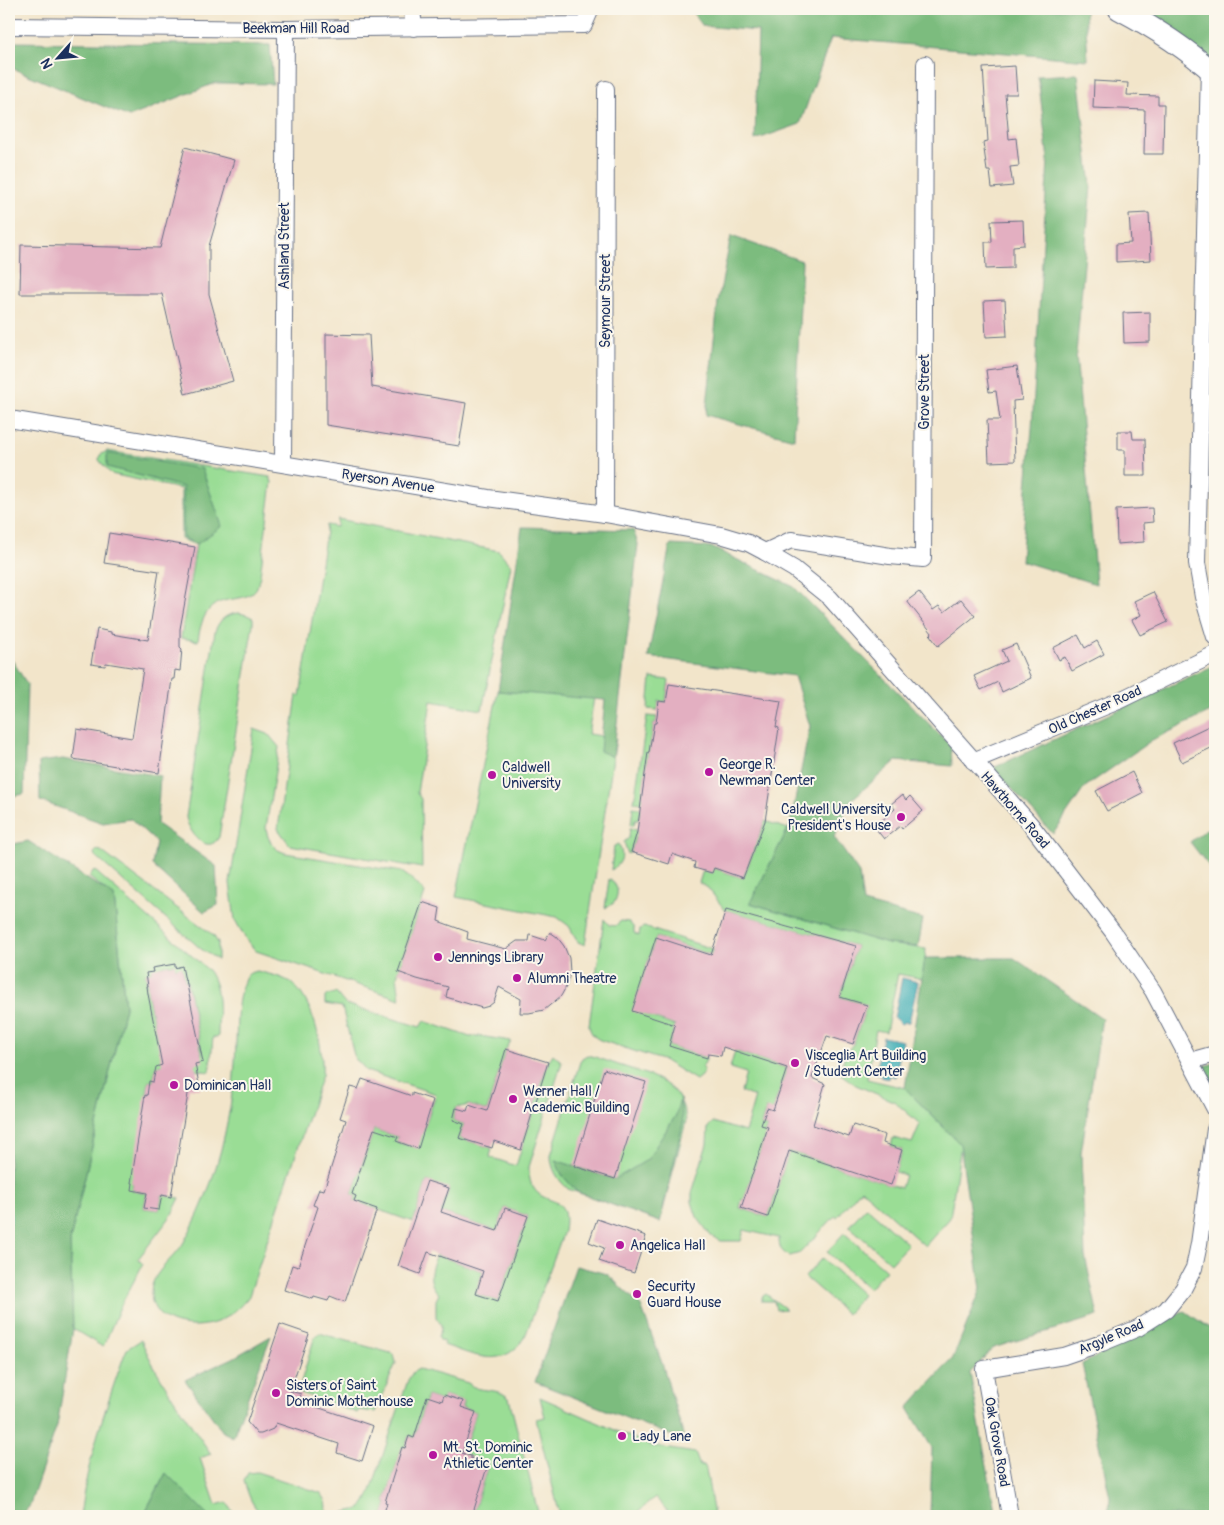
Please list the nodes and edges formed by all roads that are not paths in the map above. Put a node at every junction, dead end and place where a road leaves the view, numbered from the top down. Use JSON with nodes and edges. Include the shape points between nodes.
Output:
{"nodes":[{"id":1,"x":412,"y":9,"type":"edge"},
{"id":2,"x":590,"y":9,"type":"edge"},
{"id":3,"x":1119,"y":9,"type":"edge"},
{"id":4,"x":9,"y":26,"type":"edge"},
{"id":5,"x":286,"y":28,"type":"junction"},
{"id":6,"x":414,"y":28,"type":"junction"},
{"id":7,"x":925,"y":64,"type":"dead end"},
{"id":8,"x":1212,"y":71,"type":"edge"},
{"id":9,"x":606,"y":89,"type":"dead end"},
{"id":10,"x":9,"y":419,"type":"edge"},
{"id":11,"x":283,"y":463,"type":"junction"},
{"id":12,"x":605,"y":514,"type":"junction"},
{"id":13,"x":765,"y":552,"type":"junction"},
{"id":14,"x":1215,"y":637,"type":"edge"},
{"id":15,"x":1215,"y":654,"type":"edge"},
{"id":16,"x":973,"y":761,"type":"junction"},
{"id":17,"x":1215,"y":1054,"type":"edge"},
{"id":18,"x":1190,"y":1061,"type":"junction"},
{"id":19,"x":1215,"y":1109,"type":"edge"},
{"id":20,"x":1215,"y":1129,"type":"edge"},
{"id":21,"x":984,"y":1369,"type":"joint"},
{"id":22,"x":1010,"y":1516,"type":"edge"}],
"edges":[{"from":1,"to":6,"type":"street"},
{"from":2,"to":6,"type":"street","name":"Beekman Hill Road","via":[[584,26]]},
{"from":3,"to":8,"type":"street","via":[[1162,34]]},
{"from":4,"to":5,"type":"street","name":"Beekman Hill Road"},
{"from":5,"to":6,"type":"street","name":"Beekman Hill Road"},
{"from":5,"to":11,"type":"street","name":"Ashland Street"},
{"from":7,"to":13,"type":"street","name":"Grove Street","via":[[923,559],[791,540]]},
{"from":8,"to":14,"type":"street","via":[[1197,563]]},
{"from":9,"to":12,"type":"street","name":"Seymour Street"},
{"from":10,"to":11,"type":"street","name":"Ryerson Avenue"},
{"from":11,"to":12,"type":"street","name":"Ryerson Avenue"},
{"from":12,"to":13,"type":"street","name":"Ryerson Avenue","via":[[720,534]]},
{"from":13,"to":16,"type":"street","name":"Hawthorne Road","via":[[794,569],[830,598]]},
{"from":15,"to":16,"type":"street","name":"Old Chester Road","via":[[1116,702]]},
{"from":16,"to":18,"type":"street","name":"Hawthorne Road","via":[[1031,825],[1113,932],[1153,991]]},
{"from":17,"to":18,"type":"street"},
{"from":18,"to":19,"type":"street","name":"Hawthorne Road"},
{"from":20,"to":21,"type":"street","name":"Argyle Road","via":[[1194,1268],[1184,1288],[1166,1310],[1138,1328],[1064,1356]]},
{"from":21,"to":22,"type":"street","name":"Oak Grove Road"}]}
